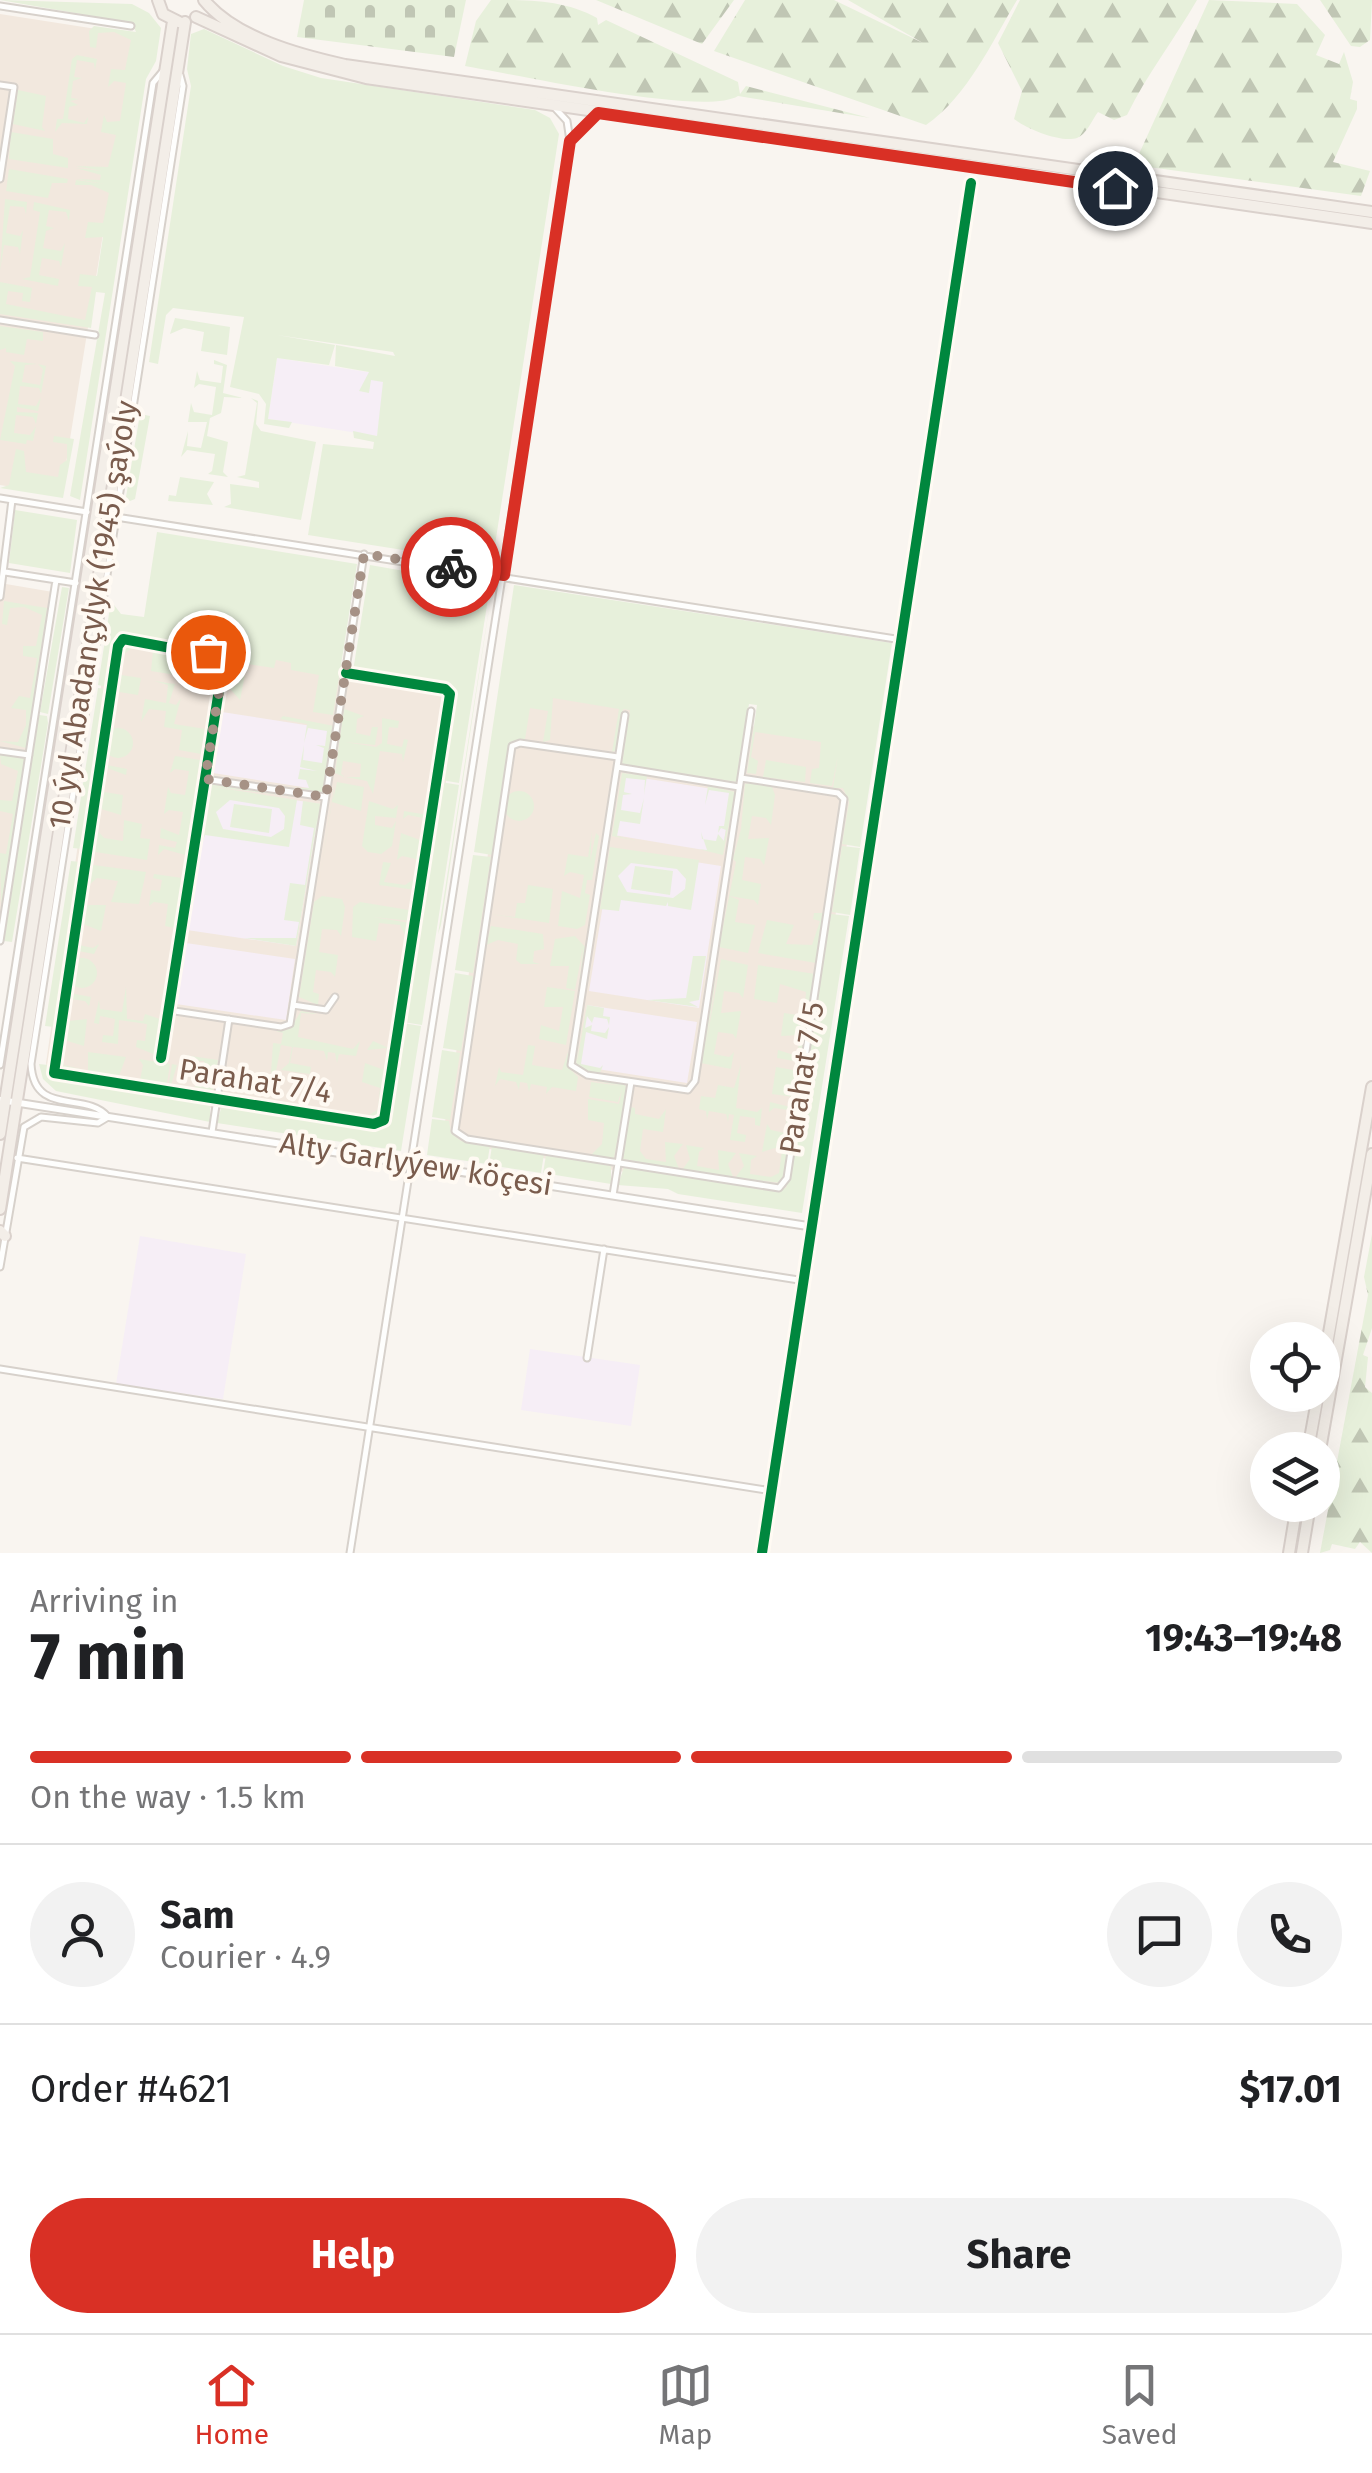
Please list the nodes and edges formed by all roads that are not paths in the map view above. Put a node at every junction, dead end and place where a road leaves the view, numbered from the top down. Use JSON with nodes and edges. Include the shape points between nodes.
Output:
{"nodes":[{"id":1,"x":146,"y":0,"type":"edge"},
{"id":2,"x":204,"y":0,"type":"edge"},
{"id":3,"x":158,"y":4,"type":"edge"},
{"id":4,"x":0,"y":6,"type":"edge"},
{"id":5,"x":196,"y":16,"type":"junction"},
{"id":6,"x":179,"y":22,"type":"junction"},
{"id":7,"x":132,"y":26,"type":"dead end"},
{"id":8,"x":171,"y":70,"type":"junction"},
{"id":9,"x":0,"y":85,"type":"edge"},
{"id":10,"x":552,"y":105,"type":"junction"},
{"id":11,"x":598,"y":113,"type":"junction"},
{"id":12,"x":570,"y":141,"type":"junction"},
{"id":13,"x":1,"y":161,"type":"edge"},
{"id":14,"x":0,"y":179,"type":"edge"},
{"id":15,"x":970,"y":182,"type":"dead end"},
{"id":16,"x":1372,"y":212,"type":"edge"},
{"id":17,"x":1372,"y":223,"type":"edge"},
{"id":18,"x":0,"y":320,"type":"edge"},
{"id":19,"x":95,"y":334,"type":"dead end"},
{"id":20,"x":102,"y":415,"type":"junction"},
{"id":21,"x":110,"y":426,"type":"junction"},
{"id":22,"x":117,"y":450,"type":"junction"},
{"id":23,"x":96,"y":456,"type":"junction"},
{"id":24,"x":0,"y":498,"type":"edge"},
{"id":25,"x":12,"y":500,"type":"junction"},
{"id":26,"x":87,"y":512,"type":"junction"},
{"id":27,"x":116,"y":517,"type":"junction"},
{"id":28,"x":364,"y":554,"type":"junction"},
{"id":29,"x":4,"y":572,"type":"junction"},
{"id":30,"x":504,"y":575,"type":"junction"},
{"id":31,"x":56,"y":580,"type":"junction"},
{"id":32,"x":76,"y":583,"type":"junction"},
{"id":33,"x":0,"y":596,"type":"edge"},
{"id":34,"x":902,"y":640,"type":"junction"},
{"id":35,"x":346,"y":673,"type":"junction"},
{"id":36,"x":751,"y":711,"type":"dead end"},
{"id":37,"x":625,"y":715,"type":"dead end"},
{"id":38,"x":0,"y":751,"type":"edge"},
{"id":39,"x":29,"y":755,"type":"junction"},
{"id":40,"x":618,"y":757,"type":"junction"},
{"id":41,"x":617,"y":767,"type":"junction"},
{"id":42,"x":741,"y":778,"type":"junction"},
{"id":43,"x":205,"y":779,"type":"junction"},
{"id":44,"x":739,"y":787,"type":"junction"},
{"id":45,"x":326,"y":797,"type":"junction"},
{"id":46,"x":2,"y":910,"type":"edge"},
{"id":47,"x":0,"y":941,"type":"edge"},
{"id":48,"x":16,"y":967,"type":"junction"},
{"id":49,"x":35,"y":977,"type":"junction"},
{"id":50,"x":335,"y":997,"type":"dead end"},
{"id":51,"x":31,"y":1001,"type":"junction"},
{"id":52,"x":294,"y":1005,"type":"junction"},
{"id":53,"x":10,"y":1006,"type":"junction"},
{"id":54,"x":168,"y":1010,"type":"junction"},
{"id":55,"x":230,"y":1019,"type":"junction"},
{"id":56,"x":161,"y":1058,"type":"dead end"},
{"id":57,"x":0,"y":1065,"type":"edge"},
{"id":58,"x":630,"y":1082,"type":"junction"},
{"id":59,"x":1372,"y":1087,"type":"edge"},
{"id":60,"x":217,"y":1100,"type":"junction"},
{"id":61,"x":7,"y":1101,"type":"edge"},
{"id":62,"x":108,"y":1116,"type":"junction"},
{"id":63,"x":212,"y":1132,"type":"junction"},
{"id":64,"x":0,"y":1134,"type":"edge"},
{"id":65,"x":1372,"y":1154,"type":"edge"},
{"id":66,"x":17,"y":1158,"type":"junction"},
{"id":67,"x":410,"y":1163,"type":"junction"},
{"id":68,"x":618,"y":1163,"type":"junction"},
{"id":69,"x":613,"y":1195,"type":"junction"},
{"id":70,"x":11,"y":1196,"type":"junction"},
{"id":71,"x":0,"y":1206,"type":"edge"},
{"id":72,"x":403,"y":1217,"type":"junction"},
{"id":73,"x":814,"y":1227,"type":"junction"},
{"id":74,"x":2,"y":1234,"type":"edge"},
{"id":75,"x":604,"y":1249,"type":"junction"},
{"id":76,"x":0,"y":1267,"type":"edge"},
{"id":77,"x":805,"y":1281,"type":"junction"},
{"id":78,"x":1331,"y":1322,"type":"edge"},
{"id":79,"x":586,"y":1358,"type":"dead end"},
{"id":80,"x":0,"y":1369,"type":"edge"},
{"id":81,"x":369,"y":1428,"type":"junction"},
{"id":82,"x":1323,"y":1432,"type":"edge"},
{"id":83,"x":772,"y":1491,"type":"junction"},
{"id":84,"x":1295,"y":1522,"type":"edge"},
{"id":85,"x":1307,"y":1522,"type":"edge"},
{"id":86,"x":350,"y":1553,"type":"edge"},
{"id":87,"x":762,"y":1553,"type":"edge"},
{"id":88,"x":1290,"y":1553,"type":"edge"},
{"id":89,"x":1302,"y":1553,"type":"edge"}],
"edges":[{"from":1,"to":3,"type":"main road"},
{"from":2,"to":5,"type":"main road"},
{"from":2,"to":16,"type":"main road","via":[[262,38],[345,65]]},
{"from":3,"to":6,"type":"main road"},
{"from":4,"to":7,"type":"street"},
{"from":5,"to":6,"type":"main road"},
{"from":5,"to":10,"type":"main road","via":[[324,70]]},
{"from":6,"to":8,"type":"main road","name":"10 ýyl Abadançylyk (1945) şaýoly"},
{"from":8,"to":20,"type":"street","via":[[154,83]]},
{"from":8,"to":21,"type":"main road","name":"10 ýyl Abadançylyk (1945) şaýoly"},
{"from":8,"to":22,"type":"main road","name":"10 ýyl Abadançylyk (1945) şaýoly"},
{"from":9,"to":13,"type":"street","via":[[14,87]]},
{"from":10,"to":11,"type":"main road"},
{"from":10,"to":12,"type":"street","via":[[567,120]]},
{"from":11,"to":12,"type":"street"},
{"from":11,"to":17,"type":"main road"},
{"from":12,"to":30,"type":"street"},
{"from":13,"to":14,"type":"street"},
{"from":15,"to":34,"type":"street"},
{"from":18,"to":19,"type":"street"},
{"from":20,"to":21,"type":"main road"},
{"from":20,"to":23,"type":"street"},
{"from":21,"to":22,"type":"main road","name":"10 ýyl Abadançylyk (1945) şaýoly"},
{"from":22,"to":23,"type":"main road"},
{"from":22,"to":27,"type":"street"},
{"from":22,"to":49,"type":"main road","name":"10 ýyl Abadançylyk (1945) şaýoly"},
{"from":23,"to":26,"type":"street"},
{"from":24,"to":25,"type":"street"},
{"from":25,"to":26,"type":"street"},
{"from":25,"to":29,"type":"street"},
{"from":26,"to":32,"type":"street"},
{"from":27,"to":28,"type":"street"},
{"from":27,"to":49,"type":"street"},
{"from":28,"to":30,"type":"street"},
{"from":28,"to":35,"type":"street","name":"Parahat 7/4"},
{"from":29,"to":31,"type":"street"},
{"from":29,"to":33,"type":"street"},
{"from":30,"to":34,"type":"street"},
{"from":30,"to":67,"type":"street"},
{"from":31,"to":32,"type":"street"},
{"from":31,"to":39,"type":"street"},
{"from":32,"to":48,"type":"street"},
{"from":34,"to":73,"type":"street"},
{"from":35,"to":45,"type":"street","name":"Parahat 7/4"},
{"from":35,"to":60,"type":"street","name":"Parahat 7/4","via":[[449,692],[384,1120],[375,1124]]},
{"from":36,"to":42,"type":"street"},
{"from":37,"to":40,"type":"street"},
{"from":38,"to":39,"type":"street"},
{"from":39,"to":46,"type":"street"},
{"from":40,"to":41,"type":"street"},
{"from":40,"to":68,"type":"street","name":"Parahat 7/5","via":[[514,744],[455,1131],[468,1139]]},
{"from":41,"to":44,"type":"street"},
{"from":41,"to":58,"type":"street","via":[[571,1064],[580,1074]]},
{"from":42,"to":44,"type":"street"},
{"from":42,"to":68,"type":"street","name":"Parahat 7/5","via":[[838,793],[844,804],[784,1184]]},
{"from":43,"to":45,"type":"street"},
{"from":43,"to":54,"type":"street"},
{"from":43,"to":60,"type":"street","name":"Parahat 7/4","via":[[222,655],[120,640],[52,1066],[58,1076]]},
{"from":44,"to":58,"type":"street","via":[[694,1084],[684,1090]]},
{"from":45,"to":52,"type":"street","name":"Parahat 7/4"},
{"from":46,"to":47,"type":"street"},
{"from":48,"to":49,"type":"main road"},
{"from":48,"to":53,"type":"street"},
{"from":49,"to":51,"type":"main road","name":"10 ýyl Abadançylyk (1945) şaýoly"},
{"from":49,"to":51,"type":"street"},
{"from":50,"to":52,"type":"street","via":[[326,1010]]},
{"from":51,"to":53,"type":"main road"},
{"from":51,"to":61,"type":"main road","name":"10 ýyl Abadançylyk (1945) şaýoly"},
{"from":51,"to":62,"type":"street","via":[[36,1085],[52,1098],[101,1108]]},
{"from":52,"to":55,"type":"street","name":"Parahat 7/4","via":[[288,1026]]},
{"from":53,"to":57,"type":"street"},
{"from":54,"to":55,"type":"street"},
{"from":54,"to":56,"type":"street"},
{"from":55,"to":60,"type":"street"},
{"from":58,"to":68,"type":"street"},
{"from":59,"to":78,"type":"main road"},
{"from":60,"to":63,"type":"street"},
{"from":61,"to":62,"type":"street","name":"Alty Garlyýew köçesi"},
{"from":61,"to":64,"type":"main road","name":"10 ýyl Abadançylyk (1945) şaýoly"},
{"from":61,"to":71,"type":"main road","name":"10 ýyl Abadançylyk (1945) şaýoly"},
{"from":62,"to":63,"type":"street","name":"Alty Garlyýew köçesi"},
{"from":62,"to":66,"type":"street","via":[[98,1123],[32,1120],[22,1130]]},
{"from":63,"to":67,"type":"street","name":"Alty Garlyýew köçesi"},
{"from":65,"to":82,"type":"main road"},
{"from":66,"to":70,"type":"street"},
{"from":66,"to":72,"type":"street"},
{"from":67,"to":69,"type":"street","name":"Alty Garlyýew köçesi"},
{"from":67,"to":72,"type":"street"},
{"from":68,"to":69,"type":"street"},
{"from":69,"to":73,"type":"street","name":"Alty Garlyýew köçesi"},
{"from":70,"to":71,"type":"main road"},
{"from":70,"to":74,"type":"street"},
{"from":72,"to":75,"type":"street"},
{"from":72,"to":81,"type":"street"},
{"from":73,"to":77,"type":"street"},
{"from":74,"to":76,"type":"street"},
{"from":75,"to":77,"type":"street"},
{"from":75,"to":79,"type":"street"},
{"from":77,"to":83,"type":"street"},
{"from":80,"to":81,"type":"street"},
{"from":81,"to":83,"type":"street"},
{"from":81,"to":86,"type":"street"},
{"from":83,"to":87,"type":"street"},
{"from":84,"to":88,"type":"main road"},
{"from":85,"to":89,"type":"main road"}]}
